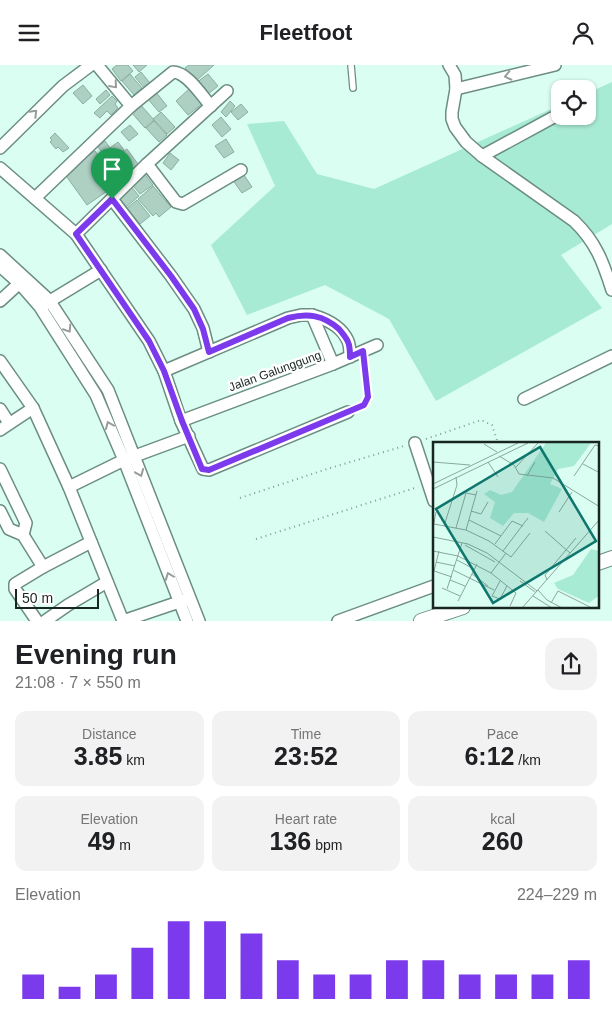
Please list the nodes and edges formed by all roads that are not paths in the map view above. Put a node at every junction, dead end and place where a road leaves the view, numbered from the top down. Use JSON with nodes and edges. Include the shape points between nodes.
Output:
{"nodes":[{"id":1,"x":90,"y":65,"type":"edge"},
{"id":2,"x":97,"y":65,"type":"edge"},
{"id":3,"x":352,"y":65,"type":"edge"},
{"id":4,"x":449,"y":65,"type":"edge"},
{"id":5,"x":555,"y":65,"type":"edge"},
{"id":6,"x":352,"y":88,"type":"dead end"},
{"id":7,"x":456,"y":89,"type":"junction"},
{"id":8,"x":227,"y":91,"type":"dead end"},
{"id":9,"x":131,"y":106,"type":"junction"},
{"id":10,"x":211,"y":106,"type":"junction"},
{"id":11,"x":551,"y":119,"type":"edge"},
{"id":12,"x":0,"y":148,"type":"edge"},
{"id":13,"x":482,"y":156,"type":"junction"},
{"id":14,"x":147,"y":164,"type":"junction"},
{"id":15,"x":0,"y":168,"type":"edge"},
{"id":16,"x":241,"y":169,"type":"dead end"},
{"id":17,"x":35,"y":199,"type":"junction"},
{"id":18,"x":112,"y":199,"type":"junction"},
{"id":19,"x":76,"y":234,"type":"junction"},
{"id":20,"x":0,"y":255,"type":"edge"},
{"id":21,"x":0,"y":266,"type":"edge"},
{"id":22,"x":100,"y":270,"type":"junction"},
{"id":23,"x":22,"y":280,"type":"junction"},
{"id":24,"x":612,"y":290,"type":"edge"},
{"id":25,"x":0,"y":301,"type":"edge"},
{"id":26,"x":45,"y":304,"type":"junction"},
{"id":27,"x":312,"y":315,"type":"junction"},
{"id":28,"x":377,"y":345,"type":"dead end"},
{"id":29,"x":209,"y":352,"type":"junction"},
{"id":30,"x":612,"y":356,"type":"edge"},
{"id":31,"x":350,"y":357,"type":"junction"},
{"id":32,"x":0,"y":361,"type":"edge"},
{"id":33,"x":333,"y":364,"type":"junction"},
{"id":34,"x":164,"y":371,"type":"junction"},
{"id":35,"x":524,"y":399,"type":"dead end"},
{"id":36,"x":33,"y":408,"type":"junction"},
{"id":37,"x":0,"y":409,"type":"edge"},
{"id":38,"x":348,"y":412,"type":"road end"},
{"id":39,"x":182,"y":421,"type":"junction"},
{"id":40,"x":5,"y":426,"type":"edge"},
{"id":41,"x":189,"y":436,"type":"junction"},
{"id":42,"x":414,"y":443,"type":"road end"},
{"id":43,"x":129,"y":458,"type":"junction"},
{"id":44,"x":0,"y":469,"type":"edge"},
{"id":45,"x":69,"y":487,"type":"junction"},
{"id":46,"x":433,"y":498,"type":"edge"},
{"id":47,"x":0,"y":511,"type":"edge"},
{"id":48,"x":23,"y":535,"type":"junction"},
{"id":49,"x":90,"y":542,"type":"junction"},
{"id":50,"x":43,"y":567,"type":"junction"},
{"id":51,"x":107,"y":583,"type":"junction"},
{"id":52,"x":433,"y":586,"type":"edge"},
{"id":53,"x":184,"y":600,"type":"junction"},
{"id":54,"x":457,"y":609,"type":"edge"},
{"id":55,"x":36,"y":621,"type":"edge"},
{"id":56,"x":45,"y":621,"type":"edge"},
{"id":57,"x":123,"y":621,"type":"edge"},
{"id":58,"x":187,"y":621,"type":"edge"},
{"id":59,"x":199,"y":621,"type":"edge"},
{"id":60,"x":338,"y":621,"type":"edge"},
{"id":61,"x":421,"y":621,"type":"edge"}],
"edges":[{"from":12,"to":1,"type":"street","one_way":true,"via":[[63,86]]},
{"from":2,"to":9,"type":"street","one_way":true},
{"from":3,"to":6,"type":"lane"},
{"from":4,"to":7,"type":"street","via":[[455,75]]},
{"from":5,"to":7,"type":"street","one_way":true},
{"from":7,"to":13,"type":"street","via":[[452,112],[455,127]]},
{"from":8,"to":10,"type":"street"},
{"from":9,"to":10,"type":"street","via":[[173,72],[185,76]]},
{"from":9,"to":17,"type":"street"},
{"from":10,"to":14,"type":"street"},
{"from":11,"to":13,"type":"street"},
{"from":13,"to":24,"type":"street","via":[[574,221],[587,234],[605,267]]},
{"from":14,"to":16,"type":"street","via":[[176,201],[183,204]]},
{"from":14,"to":18,"type":"street"},
{"from":15,"to":17,"type":"street"},
{"from":17,"to":19,"type":"street"},
{"from":18,"to":19,"type":"street"},
{"from":18,"to":29,"type":"street","via":[[194,309]]},
{"from":19,"to":22,"type":"street"},
{"from":20,"to":23,"type":"street"},
{"from":21,"to":23,"type":"street"},
{"from":22,"to":26,"type":"street"},
{"from":22,"to":34,"type":"street","via":[[149,341]]},
{"from":23,"to":25,"type":"street"},
{"from":23,"to":26,"type":"street"},
{"from":26,"to":43,"type":"street","via":[[108,390]]},
{"from":27,"to":29,"type":"street","via":[[288,318]]},
{"from":27,"to":31,"type":"street","via":[[326,319],[342,332],[348,341]]},
{"from":27,"to":33,"type":"street"},
{"from":28,"to":31,"type":"street","name":"Jalan Galunggung"},
{"from":29,"to":34,"type":"street"},
{"from":30,"to":35,"type":"street"},
{"from":31,"to":33,"type":"street","name":"Jalan Galunggung"},
{"from":32,"to":36,"type":"street"},
{"from":33,"to":39,"type":"street","name":"Jalan Galunggung"},
{"from":34,"to":39,"type":"street"},
{"from":36,"to":40,"type":"street"},
{"from":36,"to":45,"type":"street"},
{"from":37,"to":40,"type":"street"},
{"from":38,"to":41,"type":"street","via":[[209,470],[202,469]]},
{"from":39,"to":41,"type":"street"},
{"from":41,"to":43,"type":"street"},
{"from":42,"to":46,"type":"street"},
{"from":43,"to":45,"type":"street"},
{"from":43,"to":53,"type":"street"},
{"from":44,"to":48,"type":"street","via":[[26,523]]},
{"from":45,"to":49,"type":"street"},
{"from":47,"to":48,"type":"street","via":[[9,529]]},
{"from":48,"to":50,"type":"street"},
{"from":49,"to":50,"type":"street"},
{"from":49,"to":51,"type":"street"},
{"from":50,"to":55,"type":"street","via":[[14,586]]},
{"from":51,"to":56,"type":"street"},
{"from":51,"to":57,"type":"street"},
{"from":52,"to":60,"type":"street"},
{"from":53,"to":57,"type":"street"},
{"from":53,"to":58,"type":"street"},
{"from":53,"to":59,"type":"street"},
{"from":54,"to":61,"type":"street"}]}
